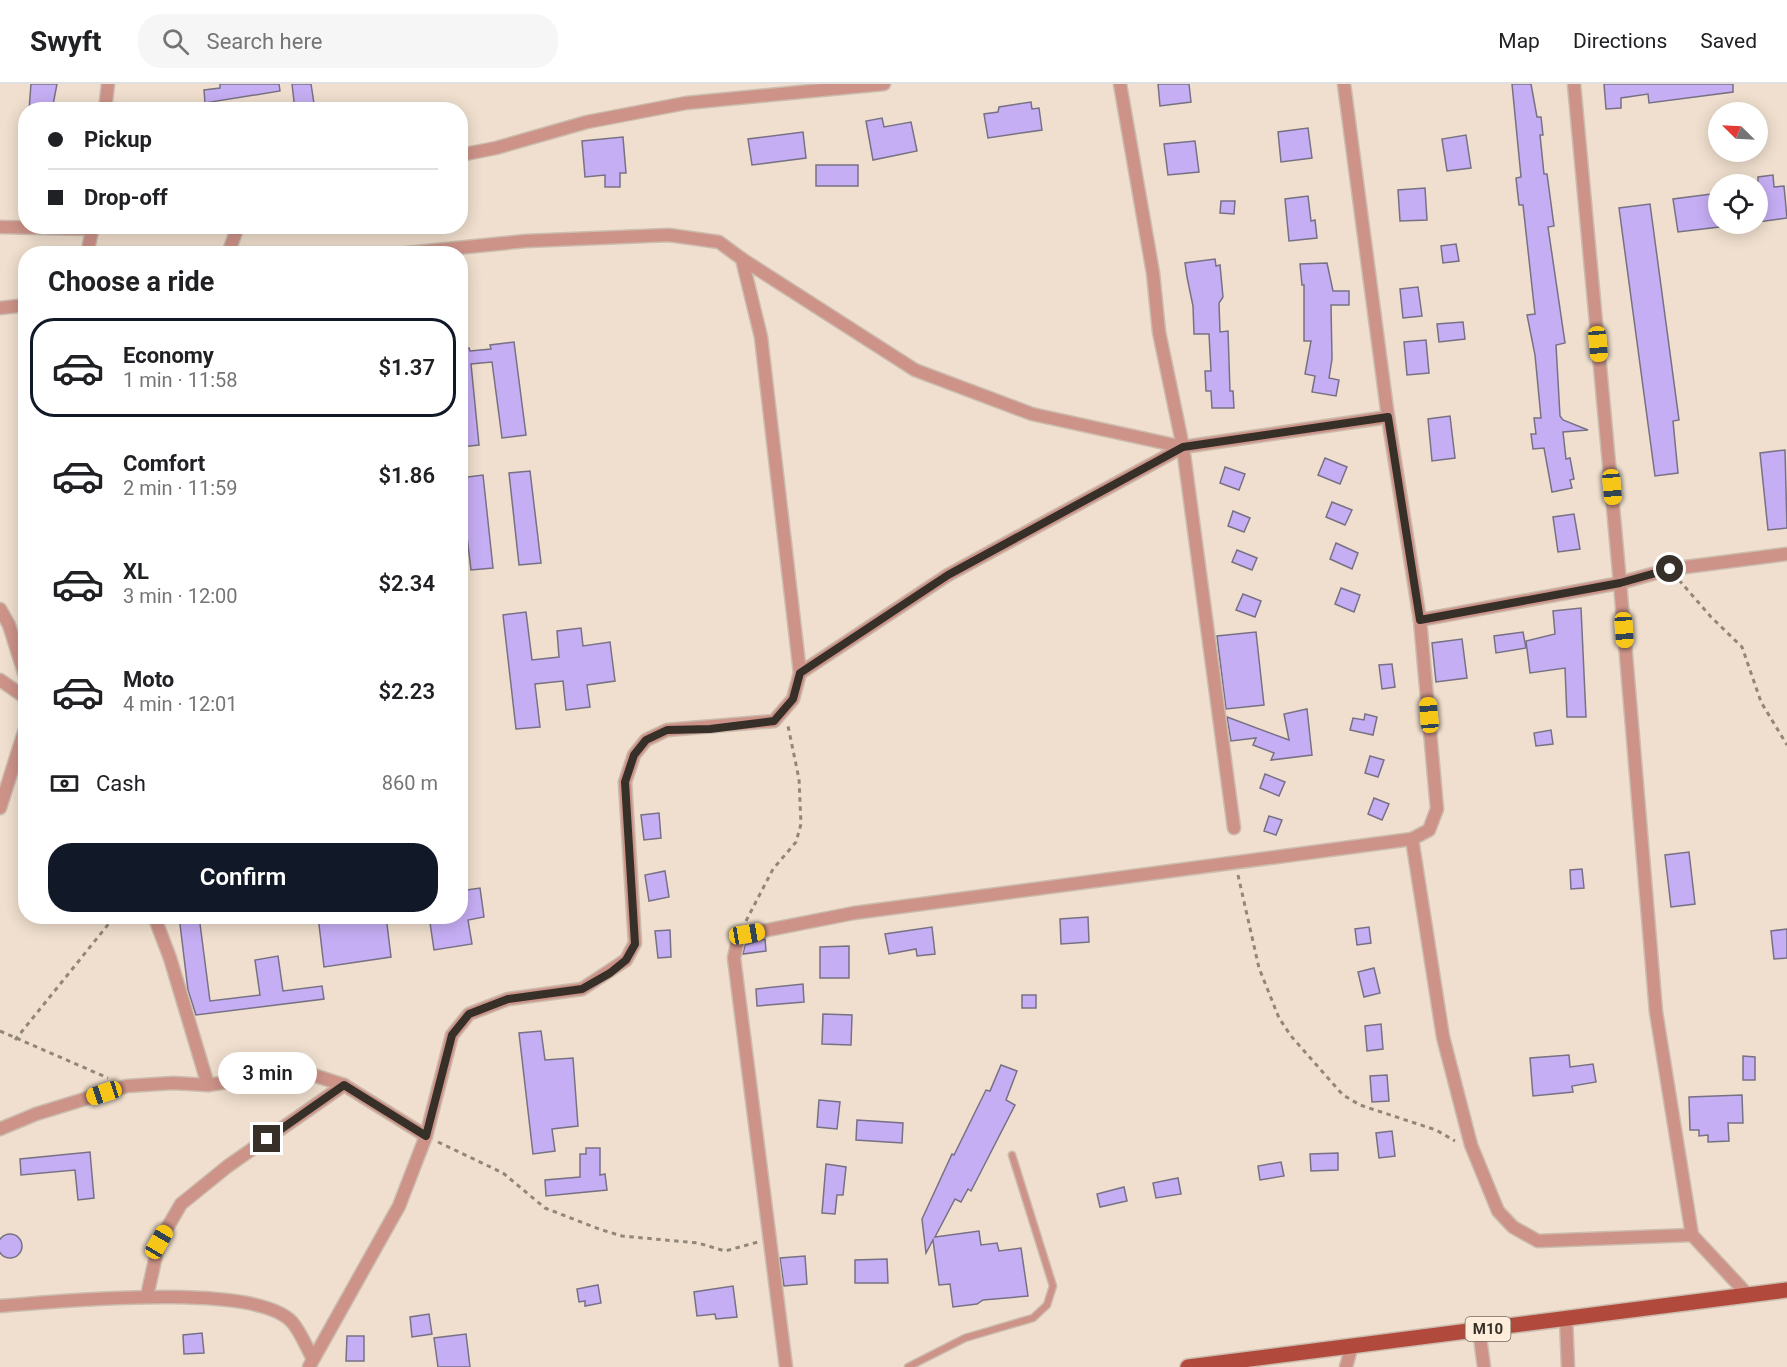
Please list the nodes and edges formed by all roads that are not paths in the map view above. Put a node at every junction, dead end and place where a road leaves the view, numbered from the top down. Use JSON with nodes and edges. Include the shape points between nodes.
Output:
{"nodes":[{"id":1,"x":108,"y":84,"type":"edge"},
{"id":2,"x":884,"y":84,"type":"edge"},
{"id":3,"x":1120,"y":84,"type":"edge"},
{"id":4,"x":1344,"y":84,"type":"edge"},
{"id":5,"x":1574,"y":84,"type":"edge"},
{"id":6,"x":106,"y":102,"type":"edge"},
{"id":7,"x":468,"y":153,"type":"edge"},
{"id":8,"x":0,"y":227,"type":"edge"},
{"id":9,"x":18,"y":227,"type":"edge"},
{"id":10,"x":468,"y":247,"type":"edge"},
{"id":11,"x":742,"y":259,"type":"junction"},
{"id":12,"x":18,"y":306,"type":"edge"},
{"id":13,"x":0,"y":308,"type":"edge"},
{"id":14,"x":1388,"y":417,"type":"junction"},
{"id":15,"x":1183,"y":447,"type":"junction"},
{"id":16,"x":1787,"y":554,"type":"edge"},
{"id":17,"x":1620,"y":583,"type":"junction"},
{"id":18,"x":0,"y":609,"type":"edge"},
{"id":19,"x":1420,"y":620,"type":"junction"},
{"id":20,"x":18,"y":654,"type":"edge"},
{"id":21,"x":800,"y":673,"type":"junction"},
{"id":22,"x":0,"y":680,"type":"edge"},
{"id":23,"x":18,"y":692,"type":"edge"},
{"id":24,"x":18,"y":751,"type":"edge"},
{"id":25,"x":0,"y":808,"type":"edge"},
{"id":26,"x":1234,"y":828,"type":"dead end"},
{"id":27,"x":1412,"y":839,"type":"junction"},
{"id":28,"x":157,"y":924,"type":"edge"},
{"id":29,"x":208,"y":1084,"type":"junction"},
{"id":30,"x":344,"y":1085,"type":"junction"},
{"id":31,"x":0,"y":1129,"type":"edge"},
{"id":32,"x":426,"y":1136,"type":"junction"},
{"id":33,"x":1012,"y":1155,"type":"dead end"},
{"id":34,"x":1692,"y":1235,"type":"junction"},
{"id":35,"x":1787,"y":1290,"type":"edge"},
{"id":36,"x":1748,"y":1295,"type":"junction"},
{"id":37,"x":147,"y":1296,"type":"junction"},
{"id":38,"x":0,"y":1306,"type":"edge"},
{"id":39,"x":1566,"y":1318,"type":"junction"},
{"id":40,"x":1479,"y":1330,"type":"junction"},
{"id":41,"x":1352,"y":1345,"type":"junction"},
{"id":42,"x":311,"y":1362,"type":"edge"},
{"id":43,"x":786,"y":1367,"type":"edge"},
{"id":44,"x":908,"y":1367,"type":"edge"},
{"id":45,"x":1188,"y":1367,"type":"edge"},
{"id":46,"x":1346,"y":1367,"type":"edge"},
{"id":47,"x":1484,"y":1367,"type":"edge"},
{"id":48,"x":1568,"y":1367,"type":"edge"}],
"edges":[{"from":1,"to":6,"type":"street"},
{"from":2,"to":7,"type":"street","via":[[686,103],[587,122]]},
{"from":3,"to":15,"type":"street"},
{"from":4,"to":14,"type":"street"},
{"from":5,"to":17,"type":"street"},
{"from":8,"to":9,"type":"street"},
{"from":10,"to":11,"type":"street","via":[[669,235],[719,242]]},
{"from":11,"to":15,"type":"street","via":[[915,370],[1032,414]]},
{"from":11,"to":21,"type":"street","via":[[761,337]]},
{"from":12,"to":13,"type":"street"},
{"from":14,"to":15,"type":"street"},
{"from":14,"to":19,"type":"street"},
{"from":15,"to":21,"type":"street","via":[[948,575]]},
{"from":15,"to":26,"type":"street"},
{"from":16,"to":17,"type":"street","via":[[1670,569]]},
{"from":17,"to":19,"type":"street"},
{"from":17,"to":34,"type":"street","via":[[1656,1012]]},
{"from":18,"to":20,"type":"street"},
{"from":19,"to":27,"type":"street","via":[[1437,809],[1429,830]]},
{"from":21,"to":32,"type":"street","via":[[793,699],[774,721],[667,730],[646,740],[634,755],[625,782],[635,944],[626,960],[582,989],[508,999],[469,1014],[452,1035]]},
{"from":22,"to":23,"type":"street"},
{"from":24,"to":25,"type":"street"},
{"from":27,"to":34,"type":"street","via":[[1443,1037],[1471,1145],[1498,1211],[1513,1227],[1538,1241]]},
{"from":27,"to":43,"type":"street","via":[[854,913],[747,934],[738,940],[734,958]]},
{"from":28,"to":29,"type":"street"},
{"from":29,"to":30,"type":"street","via":[[302,1071]]},
{"from":29,"to":31,"type":"street","via":[[127,1086]]},
{"from":30,"to":32,"type":"street"},
{"from":30,"to":37,"type":"street","via":[[181,1204],[159,1242]]},
{"from":32,"to":42,"type":"street","via":[[399,1206]]},
{"from":33,"to":44,"type":"lane","via":[[1053,1286],[1047,1305],[1033,1318],[964,1338]]},
{"from":34,"to":36,"type":"street"},
{"from":35,"to":36,"type":"main road","number":"M10"},
{"from":36,"to":39,"type":"main road","number":"M10"},
{"from":37,"to":38,"type":"street"},
{"from":37,"to":42,"type":"street","via":[[255,1303],[291,1321]]},
{"from":39,"to":40,"type":"main road","number":"M10"},
{"from":39,"to":48,"type":"street"},
{"from":40,"to":41,"type":"main road","number":"M10"},
{"from":40,"to":47,"type":"street"},
{"from":41,"to":45,"type":"main road","number":"M10"},
{"from":41,"to":46,"type":"street"}]}
